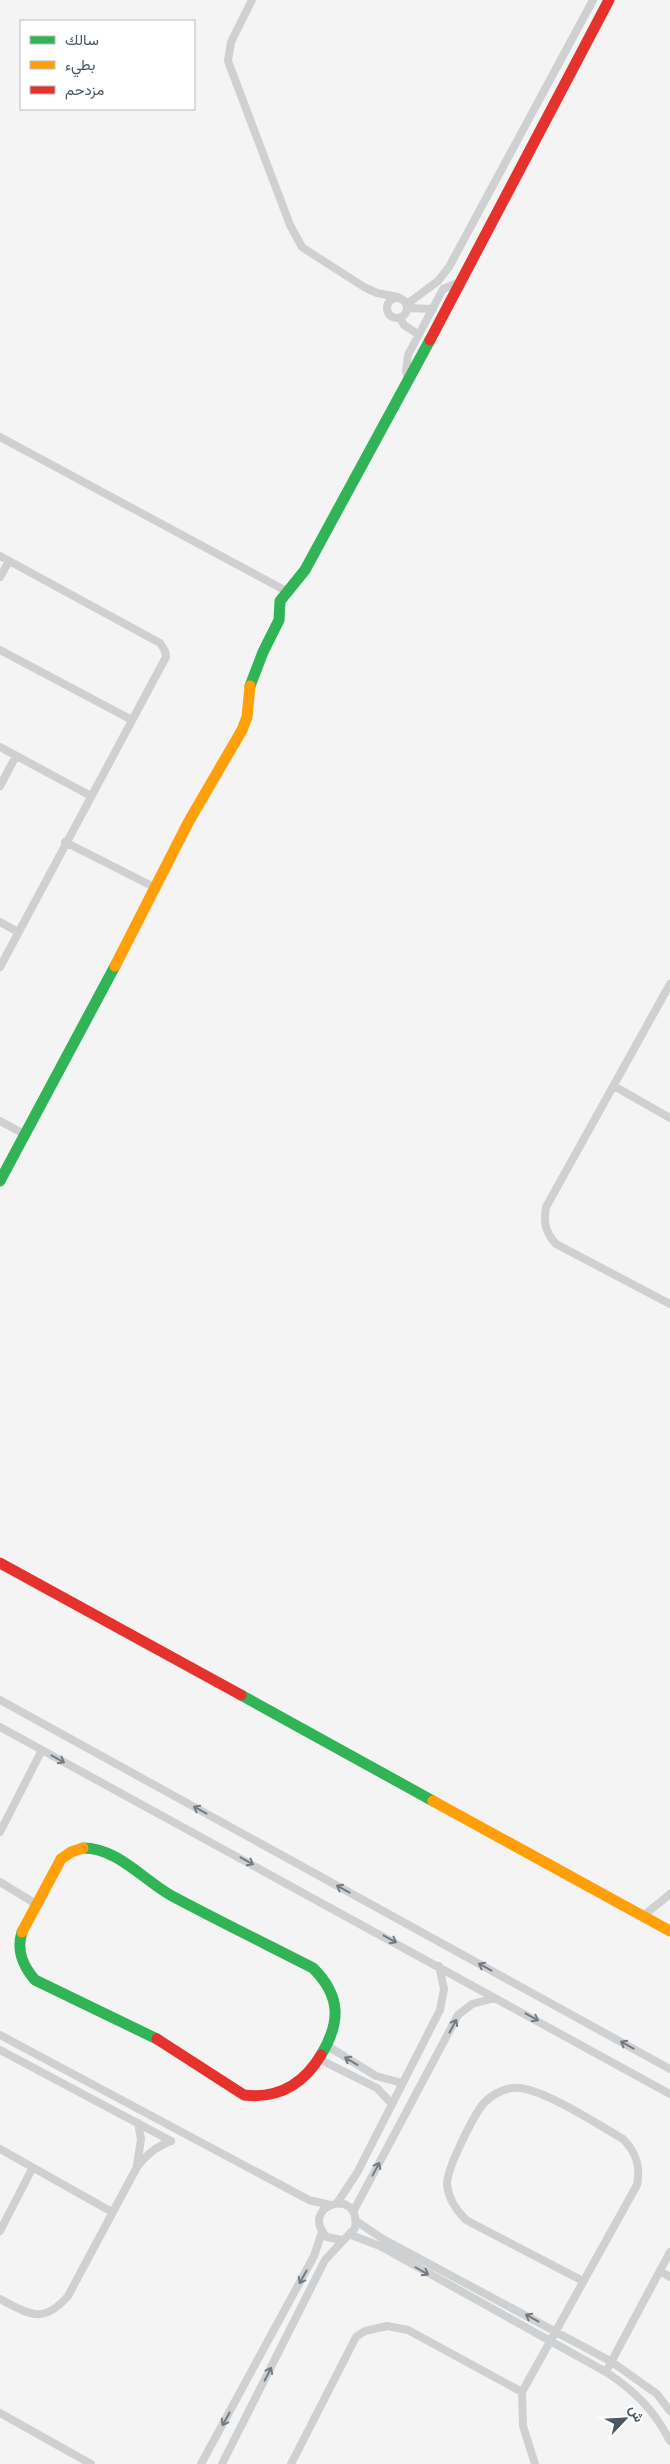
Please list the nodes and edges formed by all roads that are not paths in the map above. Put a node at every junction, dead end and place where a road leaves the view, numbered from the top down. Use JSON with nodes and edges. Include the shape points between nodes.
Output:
{"nodes":[{"id":1,"x":252,"y":0,"type":"edge"},
{"id":2,"x":593,"y":0,"type":"edge"},
{"id":3,"x":609,"y":0,"type":"edge"},
{"id":4,"x":460,"y":282,"type":"junction"},
{"id":5,"x":398,"y":297,"type":"junction"},
{"id":6,"x":408,"y":306,"type":"junction"},
{"id":7,"x":433,"y":309,"type":"junction"},
{"id":8,"x":400,"y":318,"type":"junction"},
{"id":9,"x":419,"y":335,"type":"junction"},
{"id":10,"x":408,"y":380,"type":"junction"},
{"id":11,"x":0,"y":437,"type":"edge"},
{"id":12,"x":0,"y":556,"type":"edge"},
{"id":13,"x":9,"y":561,"type":"junction"},
{"id":14,"x":0,"y":577,"type":"edge"},
{"id":15,"x":288,"y":592,"type":"junction"},
{"id":16,"x":0,"y":650,"type":"edge"},
{"id":17,"x":132,"y":720,"type":"junction"},
{"id":18,"x":0,"y":747,"type":"edge"},
{"id":19,"x":16,"y":756,"type":"junction"},
{"id":20,"x":0,"y":786,"type":"edge"},
{"id":21,"x":91,"y":796,"type":"junction"},
{"id":22,"x":65,"y":842,"type":"junction"},
{"id":23,"x":156,"y":888,"type":"junction"},
{"id":24,"x":0,"y":922,"type":"edge"},
{"id":25,"x":18,"y":932,"type":"junction"},
{"id":26,"x":0,"y":967,"type":"edge"},
{"id":27,"x":670,"y":984,"type":"edge"},
{"id":28,"x":614,"y":1086,"type":"junction"},
{"id":29,"x":670,"y":1118,"type":"edge"},
{"id":30,"x":0,"y":1120,"type":"edge"},
{"id":31,"x":26,"y":1135,"type":"junction"},
{"id":32,"x":0,"y":1181,"type":"edge"},
{"id":33,"x":670,"y":1304,"type":"edge"},
{"id":34,"x":0,"y":1563,"type":"edge"},
{"id":35,"x":0,"y":1700,"type":"edge"},
{"id":36,"x":0,"y":1727,"type":"edge"},
{"id":37,"x":42,"y":1750,"type":"junction"},
{"id":38,"x":0,"y":1832,"type":"edge"},
{"id":39,"x":0,"y":1882,"type":"edge"},
{"id":40,"x":670,"y":1894,"type":"edge"},
{"id":41,"x":36,"y":1904,"type":"junction"},
{"id":42,"x":643,"y":1916,"type":"junction"},
{"id":43,"x":670,"y":1931,"type":"edge"},
{"id":44,"x":439,"y":1966,"type":"junction"},
{"id":45,"x":498,"y":1998,"type":"junction"},
{"id":46,"x":0,"y":2035,"type":"edge"},
{"id":47,"x":326,"y":2045,"type":"junction"},
{"id":48,"x":0,"y":2050,"type":"edge"},
{"id":49,"x":319,"y":2059,"type":"junction"},
{"id":50,"x":670,"y":2069,"type":"edge"},
{"id":51,"x":402,"y":2083,"type":"junction"},
{"id":52,"x":670,"y":2094,"type":"edge"},
{"id":53,"x":391,"y":2104,"type":"junction"},
{"id":54,"x":138,"y":2123,"type":"junction"},
{"id":55,"x":0,"y":2149,"type":"edge"},
{"id":56,"x":137,"y":2167,"type":"junction"},
{"id":57,"x":32,"y":2169,"type":"junction"},
{"id":58,"x":333,"y":2204,"type":"junction"},
{"id":59,"x":112,"y":2212,"type":"junction"},
{"id":60,"x":354,"y":2212,"type":"junction"},
{"id":61,"x":356,"y":2221,"type":"junction"},
{"id":62,"x":0,"y":2231,"type":"edge"},
{"id":63,"x":322,"y":2232,"type":"junction"},
{"id":64,"x":351,"y":2235,"type":"junction"},
{"id":65,"x":342,"y":2240,"type":"junction"},
{"id":66,"x":392,"y":2243,"type":"junction"},
{"id":67,"x":388,"y":2251,"type":"junction"},
{"id":68,"x":670,"y":2252,"type":"edge"},
{"id":69,"x":660,"y":2271,"type":"junction"},
{"id":70,"x":670,"y":2278,"type":"edge"},
{"id":71,"x":583,"y":2281,"type":"junction"},
{"id":72,"x":0,"y":2299,"type":"edge"},
{"id":73,"x":556,"y":2331,"type":"junction"},
{"id":74,"x":550,"y":2341,"type":"junction"},
{"id":75,"x":612,"y":2362,"type":"junction"},
{"id":76,"x":606,"y":2372,"type":"junction"},
{"id":77,"x":522,"y":2392,"type":"junction"},
{"id":78,"x":670,"y":2411,"type":"edge"},
{"id":79,"x":0,"y":2414,"type":"edge"},
{"id":80,"x":670,"y":2441,"type":"edge"},
{"id":81,"x":90,"y":2464,"type":"edge"},
{"id":82,"x":201,"y":2464,"type":"edge"},
{"id":83,"x":222,"y":2464,"type":"edge"},
{"id":84,"x":291,"y":2464,"type":"edge"},
{"id":85,"x":535,"y":2464,"type":"edge"}],
"edges":[{"from":1,"to":5,"type":"street","via":[[231,42],[228,61],[290,225],[302,246],[311,254],[364,287]]},
{"from":2,"to":6,"type":"street","via":[[449,267],[438,281]]},
{"from":3,"to":4,"type":"street"},
{"from":4,"to":7,"type":"street","via":[[443,289]]},
{"from":4,"to":10,"type":"street"},
{"from":5,"to":6,"type":"street"},
{"from":5,"to":8,"type":"street","via":[[390,301],[387,309],[391,316]]},
{"from":6,"to":7,"type":"street"},
{"from":6,"to":8,"type":"street"},
{"from":7,"to":9,"type":"street"},
{"from":8,"to":9,"type":"street","via":[[404,325]]},
{"from":9,"to":10,"type":"street","via":[[408,355]]},
{"from":10,"to":15,"type":"street","via":[[305,570]]},
{"from":11,"to":15,"type":"street"},
{"from":12,"to":13,"type":"street"},
{"from":13,"to":14,"type":"street"},
{"from":13,"to":17,"type":"street","via":[[164,646],[166,657]]},
{"from":15,"to":23,"type":"street","via":[[280,601],[279,620],[250,687],[242,730],[189,821]]},
{"from":16,"to":17,"type":"street"},
{"from":17,"to":21,"type":"street"},
{"from":18,"to":19,"type":"street"},
{"from":19,"to":20,"type":"street"},
{"from":19,"to":21,"type":"street"},
{"from":21,"to":22,"type":"street"},
{"from":22,"to":23,"type":"street"},
{"from":22,"to":25,"type":"street"},
{"from":23,"to":31,"type":"street"},
{"from":24,"to":25,"type":"street"},
{"from":25,"to":26,"type":"street"},
{"from":27,"to":28,"type":"street"},
{"from":28,"to":29,"type":"street"},
{"from":28,"to":33,"type":"street","via":[[546,1207],[545,1227],[556,1244]]},
{"from":30,"to":31,"type":"street"},
{"from":31,"to":32,"type":"street"},
{"from":34,"to":42,"type":"street"},
{"from":50,"to":35,"type":"street","one_way":true},
{"from":36,"to":37,"type":"street"},
{"from":37,"to":38,"type":"street"},
{"from":37,"to":44,"type":"street","one_way":true},
{"from":39,"to":41,"type":"street"},
{"from":40,"to":42,"type":"street"},
{"from":41,"to":47,"type":"street","via":[[61,1859],[83,1848],[108,1852],[170,1895],[313,1968],[326,1981],[334,1998],[336,2017]]},
{"from":41,"to":49,"type":"street","via":[[20,1939],[20,1954],[30,1974],[48,1988],[116,2016],[244,2095],[260,2098],[276,2095],[304,2079]]},
{"from":42,"to":43,"type":"street"},
{"from":44,"to":45,"type":"street"},
{"from":44,"to":51,"type":"street","via":[[443,1981],[442,2004]]},
{"from":45,"to":52,"type":"street","one_way":true},
{"from":60,"to":45,"type":"street","one_way":true,"via":[[458,2015],[478,2001]]},
{"from":46,"to":58,"type":"street","via":[[305,2197]]},
{"from":47,"to":49,"type":"street"},
{"from":51,"to":47,"type":"street","one_way":true,"via":[[376,2076]]},
{"from":48,"to":54,"type":"street"},
{"from":49,"to":53,"type":"street","via":[[377,2088]]},
{"from":51,"to":53,"type":"street"},
{"from":53,"to":58,"type":"street","via":[[357,2173]]},
{"from":54,"to":56,"type":"street","via":[[141,2139]]},
{"from":54,"to":56,"type":"street","via":[[171,2141],[152,2151]]},
{"from":55,"to":57,"type":"street"},
{"from":56,"to":59,"type":"street"},
{"from":57,"to":59,"type":"street"},
{"from":57,"to":62,"type":"street"},
{"from":58,"to":60,"type":"street","via":[[349,2207]]},
{"from":58,"to":63,"type":"street","via":[[323,2210],[320,2217]]},
{"from":59,"to":72,"type":"street","via":[[61,2304],[46,2312],[29,2314]]},
{"from":60,"to":61,"type":"street"},
{"from":61,"to":64,"type":"street"},
{"from":61,"to":66,"type":"street"},
{"from":63,"to":65,"type":"street","via":[[334,2240]]},
{"from":63,"to":82,"type":"street","one_way":true,"via":[[314,2256]]},
{"from":64,"to":65,"type":"street"},
{"from":64,"to":67,"type":"street"},
{"from":83,"to":65,"type":"street","one_way":true,"via":[[326,2260]]},
{"from":66,"to":67,"type":"street"},
{"from":73,"to":66,"type":"street","one_way":true},
{"from":67,"to":74,"type":"street","one_way":true},
{"from":68,"to":69,"type":"street"},
{"from":69,"to":70,"type":"street"},
{"from":69,"to":75,"type":"street"},
{"from":71,"to":71,"type":"street","via":[[637,2185],[639,2170],[635,2155],[623,2139],[535,2090],[512,2088],[502,2091],[483,2104],[448,2171],[450,2198],[466,2220]]},
{"from":71,"to":73,"type":"street"},
{"from":73,"to":74,"type":"street"},
{"from":73,"to":75,"type":"street"},
{"from":74,"to":76,"type":"street"},
{"from":74,"to":77,"type":"street"},
{"from":75,"to":76,"type":"street"},
{"from":75,"to":78,"type":"street","via":[[658,2394]]},
{"from":76,"to":80,"type":"street","via":[[645,2401],[660,2420]]},
{"from":77,"to":84,"type":"street","via":[[408,2330],[392,2326],[376,2328],[356,2338]]},
{"from":77,"to":85,"type":"street","via":[[522,2426]]},
{"from":79,"to":81,"type":"street"}]}
